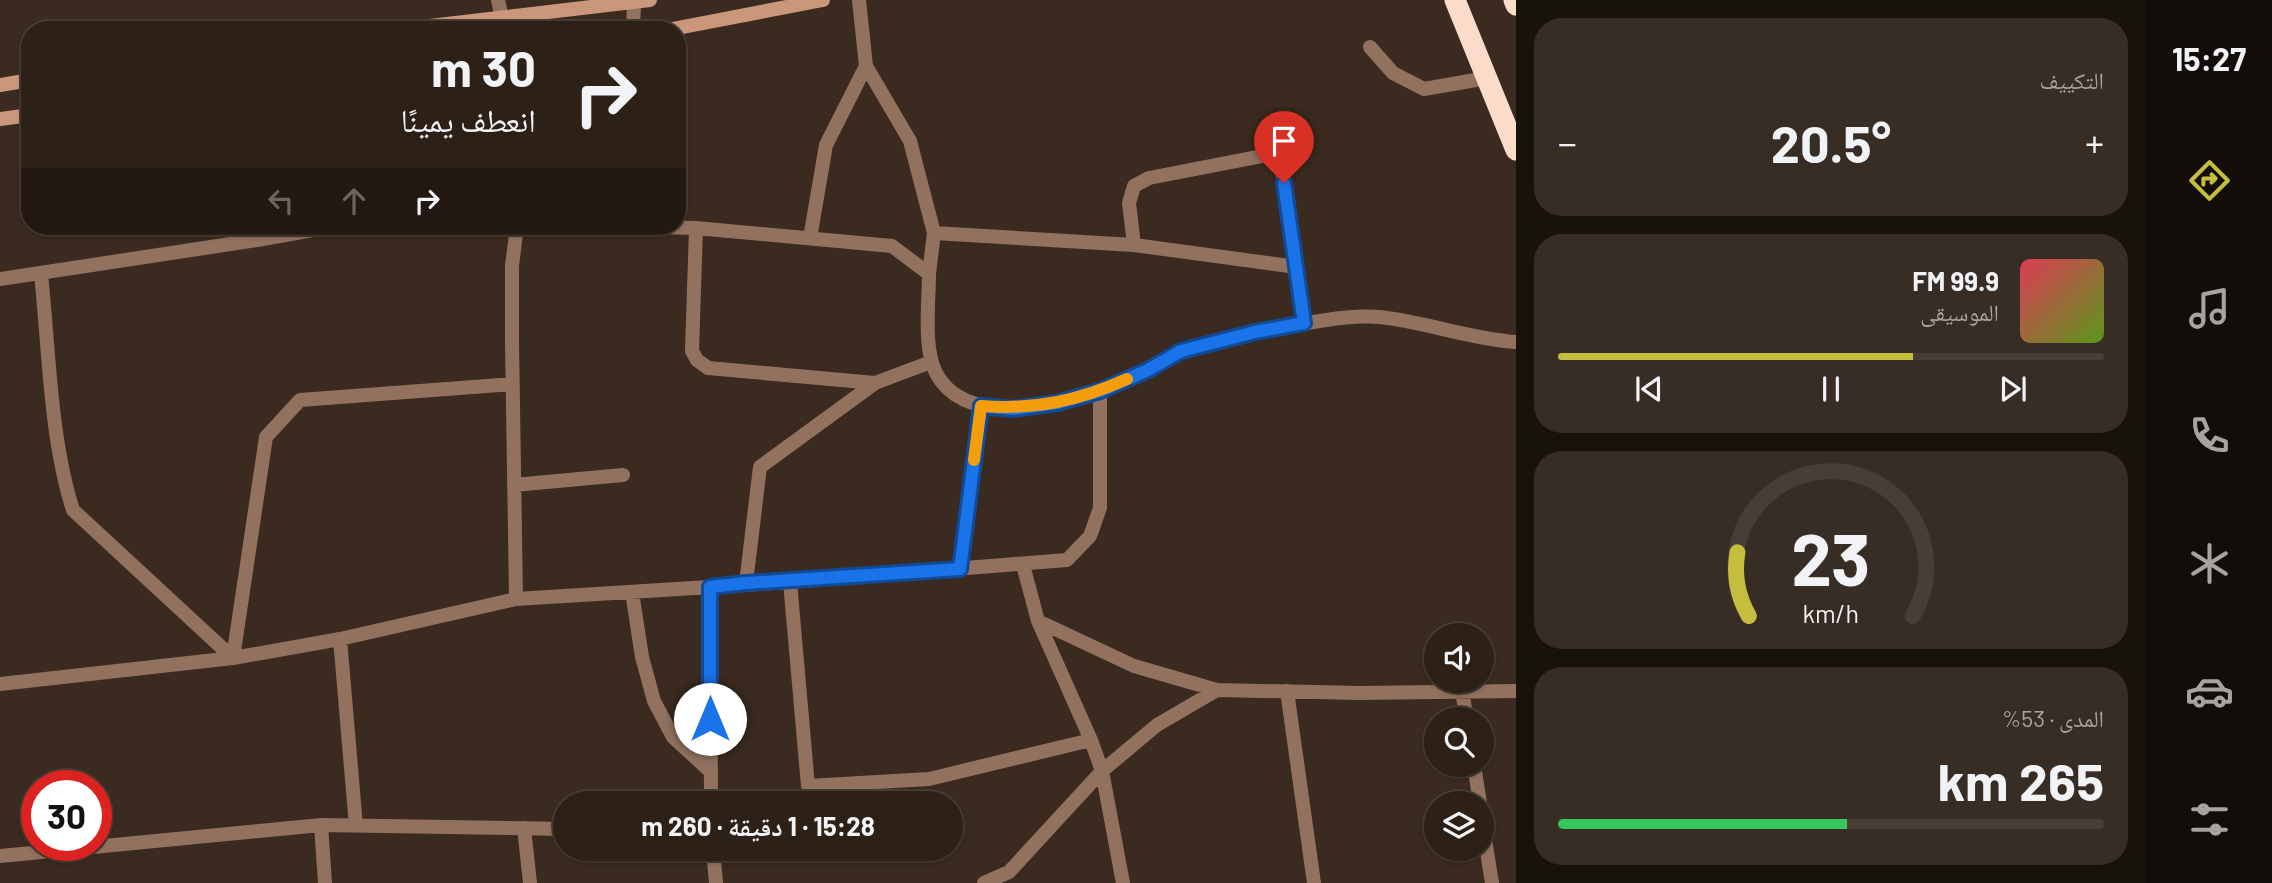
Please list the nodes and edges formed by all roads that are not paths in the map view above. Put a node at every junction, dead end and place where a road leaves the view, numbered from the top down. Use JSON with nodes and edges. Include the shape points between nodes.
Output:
{"nodes":[{"id":1,"x":498,"y":0,"type":"edge"},
{"id":2,"x":650,"y":0,"type":"edge"},
{"id":3,"x":823,"y":0,"type":"edge"},
{"id":4,"x":859,"y":0,"type":"edge"},
{"id":5,"x":1455,"y":0,"type":"edge"},
{"id":6,"x":634,"y":3,"type":"junction"},
{"id":7,"x":502,"y":18,"type":"junction"},
{"id":8,"x":476,"y":21,"type":"edge"},
{"id":9,"x":633,"y":21,"type":"edge"},
{"id":10,"x":686,"y":26,"type":"edge"},
{"id":11,"x":1370,"y":47,"type":"dead end"},
{"id":12,"x":866,"y":66,"type":"junction"},
{"id":13,"x":1487,"y":78,"type":"junction"},
{"id":14,"x":21,"y":82,"type":"edge"},
{"id":15,"x":0,"y":85,"type":"edge"},
{"id":16,"x":21,"y":116,"type":"edge"},
{"id":17,"x":0,"y":119,"type":"edge"},
{"id":18,"x":1516,"y":150,"type":"edge"},
{"id":19,"x":686,"y":228,"type":"edge"},
{"id":20,"x":696,"y":228,"type":"junction"},
{"id":21,"x":934,"y":233,"type":"junction"},
{"id":22,"x":286,"y":235,"type":"edge"},
{"id":23,"x":516,"y":235,"type":"edge"},
{"id":24,"x":810,"y":238,"type":"junction"},
{"id":25,"x":1134,"y":245,"type":"junction"},
{"id":26,"x":1297,"y":267,"type":"junction"},
{"id":27,"x":41,"y":274,"type":"junction"},
{"id":28,"x":929,"y":274,"type":"junction"},
{"id":29,"x":0,"y":279,"type":"edge"},
{"id":30,"x":1304,"y":323,"type":"junction"},
{"id":31,"x":1516,"y":342,"type":"edge"},
{"id":32,"x":931,"y":362,"type":"junction"},
{"id":33,"x":875,"y":383,"type":"junction"},
{"id":34,"x":512,"y":384,"type":"junction"},
{"id":35,"x":1100,"y":391,"type":"junction"},
{"id":36,"x":981,"y":406,"type":"junction"},
{"id":37,"x":623,"y":475,"type":"dead end"},
{"id":38,"x":514,"y":485,"type":"junction"},
{"id":39,"x":1023,"y":565,"type":"junction"},
{"id":40,"x":960,"y":569,"type":"junction"},
{"id":41,"x":790,"y":582,"type":"junction"},
{"id":42,"x":746,"y":583,"type":"junction"},
{"id":43,"x":710,"y":587,"type":"junction"},
{"id":44,"x":632,"y":592,"type":"junction"},
{"id":45,"x":516,"y":600,"type":"junction"},
{"id":46,"x":1038,"y":621,"type":"junction"},
{"id":47,"x":340,"y":639,"type":"junction"},
{"id":48,"x":233,"y":658,"type":"junction"},
{"id":49,"x":0,"y":684,"type":"edge"},
{"id":50,"x":1217,"y":690,"type":"junction"},
{"id":51,"x":1287,"y":691,"type":"junction"},
{"id":52,"x":1494,"y":691,"type":"edge"},
{"id":53,"x":1516,"y":691,"type":"edge"},
{"id":54,"x":1424,"y":692,"type":"edge"},
{"id":55,"x":1091,"y":740,"type":"junction"},
{"id":56,"x":710,"y":771,"type":"junction"},
{"id":57,"x":1102,"y":772,"type":"junction"},
{"id":58,"x":711,"y":791,"type":"edge"},
{"id":59,"x":321,"y":825,"type":"junction"},
{"id":60,"x":356,"y":826,"type":"junction"},
{"id":61,"x":524,"y":828,"type":"junction"},
{"id":62,"x":553,"y":829,"type":"edge"},
{"id":63,"x":0,"y":856,"type":"edge"},
{"id":64,"x":714,"y":861,"type":"edge"},
{"id":65,"x":1489,"y":861,"type":"edge"},
{"id":66,"x":1009,"y":878,"type":"edge"},
{"id":67,"x":325,"y":883,"type":"edge"},
{"id":68,"x":530,"y":883,"type":"edge"},
{"id":69,"x":716,"y":883,"type":"edge"},
{"id":70,"x":984,"y":883,"type":"edge"},
{"id":71,"x":1123,"y":883,"type":"edge"},
{"id":72,"x":1314,"y":883,"type":"edge"},
{"id":73,"x":1492,"y":883,"type":"edge"}],
"edges":[{"from":1,"to":7,"type":"street"},
{"from":2,"to":6,"type":"main road"},
{"from":3,"to":10,"type":"main road"},
{"from":4,"to":12,"type":"street"},
{"from":5,"to":13,"type":"highway"},
{"from":6,"to":7,"type":"main road"},
{"from":6,"to":9,"type":"street"},
{"from":7,"to":8,"type":"main road"},
{"from":11,"to":13,"type":"street","via":[[1393,73],[1424,89]]},
{"from":12,"to":21,"type":"street","via":[[910,141]]},
{"from":12,"to":24,"type":"street","via":[[826,145]]},
{"from":13,"to":18,"type":"highway"},
{"from":14,"to":15,"type":"main road"},
{"from":16,"to":17,"type":"main road"},
{"from":19,"to":20,"type":"street"},
{"from":20,"to":24,"type":"street"},
{"from":20,"to":33,"type":"street","via":[[692,351],[697,360],[708,368]]},
{"from":21,"to":25,"type":"street"},
{"from":21,"to":28,"type":"street"},
{"from":22,"to":27,"type":"street"},
{"from":23,"to":34,"type":"street"},
{"from":24,"to":28,"type":"street","via":[[892,246]]},
{"from":25,"to":26,"type":"street"},
{"from":25,"to":26,"type":"street","via":[[1129,203],[1134,186],[1149,178],[1278,153]]},
{"from":26,"to":30,"type":"street"},
{"from":27,"to":29,"type":"street"},
{"from":27,"to":48,"type":"street","via":[[59,450],[73,510]]},
{"from":28,"to":32,"type":"street"},
{"from":30,"to":31,"type":"street","via":[[1358,316],[1382,318]]},
{"from":30,"to":35,"type":"street","via":[[1181,351]]},
{"from":32,"to":33,"type":"street"},
{"from":32,"to":36,"type":"street","via":[[942,383],[958,397]]},
{"from":33,"to":42,"type":"street","via":[[760,467]]},
{"from":34,"to":38,"type":"street"},
{"from":34,"to":48,"type":"street","via":[[300,400],[266,437]]},
{"from":35,"to":36,"type":"street","via":[[1013,409]]},
{"from":35,"to":39,"type":"street","via":[[1100,508],[1090,536],[1067,560]]},
{"from":36,"to":40,"type":"street"},
{"from":37,"to":38,"type":"street"},
{"from":38,"to":45,"type":"street"},
{"from":39,"to":40,"type":"street"},
{"from":39,"to":46,"type":"street"},
{"from":40,"to":41,"type":"street"},
{"from":41,"to":42,"type":"street"},
{"from":41,"to":55,"type":"street","via":[[808,786],[929,779]]},
{"from":42,"to":43,"type":"street"},
{"from":43,"to":44,"type":"street"},
{"from":43,"to":56,"type":"street"},
{"from":44,"to":45,"type":"street"},
{"from":44,"to":56,"type":"street","via":[[654,701],[673,737]]},
{"from":45,"to":47,"type":"street"},
{"from":46,"to":50,"type":"street","via":[[1134,666]]},
{"from":46,"to":55,"type":"street"},
{"from":47,"to":48,"type":"street"},
{"from":47,"to":60,"type":"street"},
{"from":48,"to":49,"type":"street"},
{"from":50,"to":51,"type":"street"},
{"from":50,"to":57,"type":"street","via":[[1157,725]]},
{"from":51,"to":54,"type":"street"},
{"from":51,"to":72,"type":"street"},
{"from":52,"to":53,"type":"street"},
{"from":55,"to":57,"type":"street"},
{"from":56,"to":58,"type":"street"},
{"from":57,"to":66,"type":"street"},
{"from":57,"to":71,"type":"street"},
{"from":59,"to":60,"type":"street"},
{"from":59,"to":63,"type":"street"},
{"from":59,"to":67,"type":"street"},
{"from":60,"to":61,"type":"street"},
{"from":61,"to":62,"type":"street"},
{"from":61,"to":68,"type":"street"},
{"from":64,"to":69,"type":"street"},
{"from":65,"to":73,"type":"street"},
{"from":66,"to":70,"type":"street"}]}
